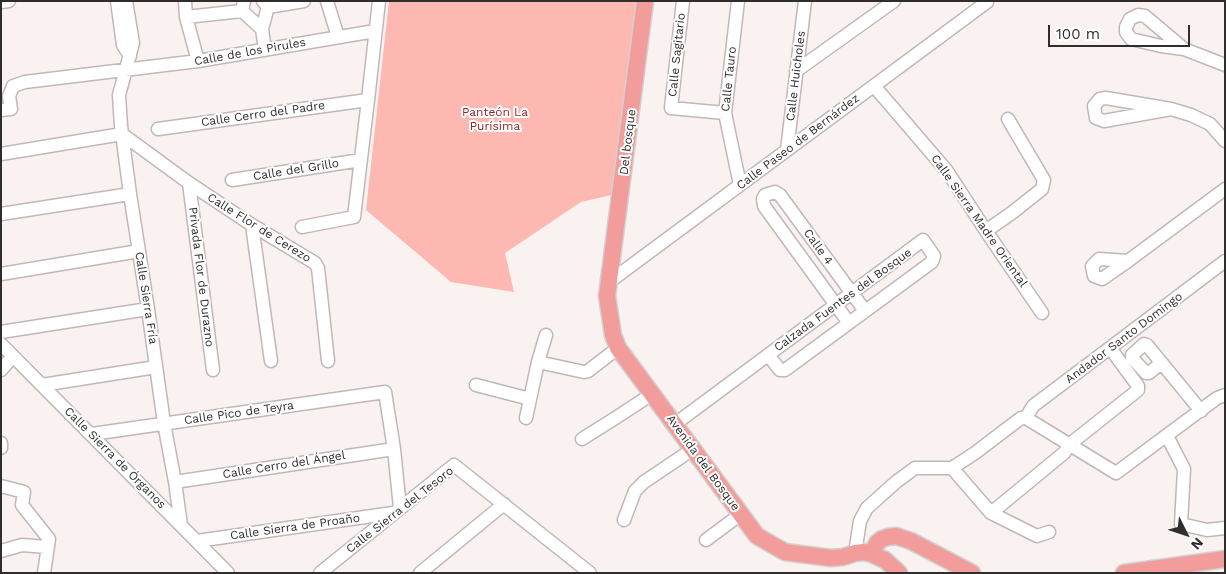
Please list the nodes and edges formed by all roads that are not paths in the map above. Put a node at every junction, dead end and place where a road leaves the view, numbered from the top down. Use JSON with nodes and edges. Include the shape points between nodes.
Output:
{"nodes":[{"id":1,"x":7,"y":1,"type":"edge"},
{"id":2,"x":117,"y":1,"type":"edge"},
{"id":3,"x":126,"y":1,"type":"edge"},
{"id":4,"x":185,"y":1,"type":"edge"},
{"id":5,"x":304,"y":1,"type":"edge"},
{"id":6,"x":327,"y":1,"type":"edge"},
{"id":7,"x":378,"y":1,"type":"edge"},
{"id":8,"x":645,"y":1,"type":"edge"},
{"id":9,"x":683,"y":1,"type":"edge"},
{"id":10,"x":738,"y":1,"type":"edge"},
{"id":11,"x":805,"y":1,"type":"edge"},
{"id":12,"x":894,"y":1,"type":"edge"},
{"id":13,"x":1,"y":2,"type":"edge"},
{"id":14,"x":987,"y":2,"type":"edge"},
{"id":15,"x":266,"y":4,"type":"edge"},
{"id":16,"x":243,"y":6,"type":"edge"},
{"id":17,"x":186,"y":16,"type":"junction"},
{"id":18,"x":262,"y":29,"type":"junction"},
{"id":19,"x":375,"y":31,"type":"junction"},
{"id":20,"x":338,"y":37,"type":"junction"},
{"id":21,"x":129,"y":48,"type":"junction"},
{"id":22,"x":1184,"y":49,"type":"dead end"},
{"id":23,"x":265,"y":50,"type":"junction"},
{"id":24,"x":198,"y":61,"type":"junction"},
{"id":25,"x":1225,"y":65,"type":"edge"},
{"id":26,"x":125,"y":70,"type":"junction"},
{"id":27,"x":796,"y":71,"type":"junction"},
{"id":28,"x":874,"y":86,"type":"junction"},
{"id":29,"x":368,"y":100,"type":"junction"},
{"id":30,"x":1,"y":110,"type":"edge"},
{"id":31,"x":1171,"y":110,"type":"junction"},
{"id":32,"x":725,"y":113,"type":"junction"},
{"id":33,"x":1008,"y":119,"type":"dead end"},
{"id":34,"x":158,"y":129,"type":"dead end"},
{"id":35,"x":122,"y":134,"type":"junction"},
{"id":36,"x":1225,"y":141,"type":"edge"},
{"id":37,"x":787,"y":150,"type":"junction"},
{"id":38,"x":1,"y":154,"type":"edge"},
{"id":39,"x":361,"y":160,"type":"junction"},
{"id":40,"x":232,"y":180,"type":"dead end"},
{"id":41,"x":189,"y":183,"type":"junction"},
{"id":42,"x":740,"y":184,"type":"junction"},
{"id":43,"x":1225,"y":189,"type":"edge"},
{"id":44,"x":130,"y":194,"type":"junction"},
{"id":45,"x":1,"y":214,"type":"edge"},
{"id":46,"x":252,"y":225,"type":"junction"},
{"id":47,"x":302,"y":227,"type":"dead end"},
{"id":48,"x":986,"y":231,"type":"junction"},
{"id":49,"x":139,"y":252,"type":"junction"},
{"id":50,"x":1128,"y":261,"type":"dead end"},
{"id":51,"x":1225,"y":261,"type":"edge"},
{"id":52,"x":1,"y":274,"type":"edge"},
{"id":53,"x":609,"y":282,"type":"junction"},
{"id":54,"x":852,"y":293,"type":"junction"},
{"id":55,"x":836,"y":305,"type":"junction"},
{"id":56,"x":148,"y":309,"type":"junction"},
{"id":57,"x":865,"y":312,"type":"junction"},
{"id":58,"x":1042,"y":313,"type":"dead end"},
{"id":59,"x":849,"y":323,"type":"junction"},
{"id":60,"x":1,"y":332,"type":"edge"},
{"id":61,"x":546,"y":335,"type":"dead end"},
{"id":62,"x":1,"y":344,"type":"edge"},
{"id":63,"x":618,"y":348,"type":"junction"},
{"id":64,"x":1110,"y":348,"type":"junction"},
{"id":65,"x":768,"y":355,"type":"junction"},
{"id":66,"x":13,"y":356,"type":"junction"},
{"id":67,"x":271,"y":362,"type":"dead end"},
{"id":68,"x":328,"y":362,"type":"dead end"},
{"id":69,"x":538,"y":362,"type":"junction"},
{"id":70,"x":1161,"y":363,"type":"junction"},
{"id":71,"x":156,"y":367,"type":"junction"},
{"id":72,"x":1,"y":370,"type":"edge"},
{"id":73,"x":213,"y":370,"type":"dead end"},
{"id":74,"x":42,"y":385,"type":"junction"},
{"id":75,"x":476,"y":386,"type":"dead end"},
{"id":76,"x":652,"y":394,"type":"junction"},
{"id":77,"x":1225,"y":395,"type":"edge"},
{"id":78,"x":530,"y":399,"type":"junction"},
{"id":79,"x":1201,"y":411,"type":"junction"},
{"id":80,"x":526,"y":418,"type":"dead end"},
{"id":81,"x":1026,"y":418,"type":"junction"},
{"id":82,"x":164,"y":423,"type":"junction"},
{"id":83,"x":674,"y":424,"type":"junction"},
{"id":84,"x":92,"y":434,"type":"junction"},
{"id":85,"x":1167,"y":436,"type":"junction"},
{"id":86,"x":582,"y":439,"type":"dead end"},
{"id":87,"x":1,"y":444,"type":"edge"},
{"id":88,"x":1070,"y":444,"type":"junction"},
{"id":89,"x":1,"y":448,"type":"edge"},
{"id":90,"x":394,"y":448,"type":"junction"},
{"id":91,"x":693,"y":449,"type":"junction"},
{"id":92,"x":952,"y":468,"type":"junction"},
{"id":93,"x":175,"y":482,"type":"junction"},
{"id":94,"x":1,"y":486,"type":"edge"},
{"id":95,"x":504,"y":504,"type":"junction"},
{"id":96,"x":396,"y":511,"type":"junction"},
{"id":97,"x":991,"y":513,"type":"junction"},
{"id":98,"x":741,"y":514,"type":"junction"},
{"id":99,"x":624,"y":520,"type":"dead end"},
{"id":100,"x":181,"y":526,"type":"junction"},
{"id":101,"x":1225,"y":528,"type":"edge"},
{"id":102,"x":1049,"y":532,"type":"dead end"},
{"id":103,"x":706,"y":540,"type":"dead end"},
{"id":104,"x":196,"y":541,"type":"junction"},
{"id":105,"x":47,"y":547,"type":"junction"},
{"id":106,"x":1,"y":551,"type":"edge"},
{"id":107,"x":872,"y":554,"type":"junction"},
{"id":108,"x":1225,"y":559,"type":"edge"},
{"id":109,"x":848,"y":560,"type":"edge"},
{"id":110,"x":44,"y":573,"type":"edge"},
{"id":111,"x":228,"y":573,"type":"edge"},
{"id":112,"x":320,"y":573,"type":"edge"},
{"id":113,"x":420,"y":573,"type":"edge"},
{"id":114,"x":590,"y":573,"type":"edge"},
{"id":115,"x":899,"y":573,"type":"edge"},
{"id":116,"x":972,"y":573,"type":"edge"},
{"id":117,"x":1124,"y":573,"type":"edge"}],
"edges":[{"from":1,"to":13,"type":"street"},
{"from":2,"to":21,"type":"street"},
{"from":3,"to":21,"type":"street"},
{"from":4,"to":17,"type":"street"},
{"from":5,"to":15,"type":"street"},
{"from":6,"to":20,"type":"street"},
{"from":7,"to":19,"type":"street"},
{"from":8,"to":53,"type":"main road","name":"Del bosque"},
{"from":9,"to":32,"type":"street","name":"Calle Sagitario","via":[[671,108]]},
{"from":10,"to":32,"type":"street","name":"Calle Tauro"},
{"from":11,"to":27,"type":"street","name":"Calle Huicholes"},
{"from":12,"to":27,"type":"street"},
{"from":14,"to":28,"type":"street","name":"Calle Paseo de Bernárdez"},
{"from":15,"to":18,"type":"street"},
{"from":16,"to":17,"type":"street"},
{"from":16,"to":18,"type":"street"},
{"from":17,"to":24,"type":"street"},
{"from":18,"to":23,"type":"street"},
{"from":19,"to":20,"type":"street","name":"Calle de los Pirules"},
{"from":19,"to":29,"type":"street"},
{"from":20,"to":23,"type":"street","name":"Calle de los Pirules"},
{"from":21,"to":26,"type":"street","name":"Calle Sierra Fría"},
{"from":22,"to":25,"type":"street"},
{"from":23,"to":24,"type":"street","name":"Calle de los Pirules"},
{"from":24,"to":26,"type":"street","name":"Calle de los Pirules"},
{"from":26,"to":30,"type":"street","name":"Calle de los Pirules","via":[[25,82],[13,86],[9,96],[11,109]]},
{"from":26,"to":35,"type":"street","name":"Calle Sierra Fría","via":[[119,95]]},
{"from":27,"to":37,"type":"street","name":"Calle Huicholes"},
{"from":28,"to":37,"type":"street","name":"Calle Paseo de Bernárdez"},
{"from":28,"to":48,"type":"street","name":"Calle Sierra Madre Oriental","via":[[947,171]]},
{"from":29,"to":34,"type":"street","name":"Calle Cerro del Padre"},
{"from":29,"to":39,"type":"street"},
{"from":31,"to":31,"type":"street","via":[[1106,98],[1094,106],[1096,118],[1104,121]]},
{"from":31,"to":36,"type":"street","via":[[1210,124]]},
{"from":32,"to":42,"type":"street","name":"Calle Tauro"},
{"from":33,"to":48,"type":"street","via":[[1044,180],[1042,189]]},
{"from":35,"to":38,"type":"street"},
{"from":35,"to":41,"type":"street","name":"Calle Flor de Cerezo"},
{"from":35,"to":44,"type":"street","name":"Calle Sierra Fría"},
{"from":37,"to":42,"type":"street","name":"Calle Paseo de Bernárdez"},
{"from":39,"to":40,"type":"street","name":"Calle del Grillo"},
{"from":39,"to":47,"type":"street","via":[[354,217]]},
{"from":41,"to":46,"type":"street","name":"Calle Flor de Cerezo"},
{"from":41,"to":73,"type":"street","name":"Privada Flor de Durazno"},
{"from":42,"to":53,"type":"street","name":"Calle Paseo de Bernárdez"},
{"from":43,"to":50,"type":"street"},
{"from":44,"to":45,"type":"street"},
{"from":44,"to":49,"type":"street","name":"Calle Sierra Fría"},
{"from":46,"to":67,"type":"street"},
{"from":46,"to":68,"type":"street","name":"Calle Flor de Cerezo","via":[[315,263],[318,268]]},
{"from":48,"to":58,"type":"street","name":"Calle Sierra Madre Oriental"},
{"from":49,"to":52,"type":"street"},
{"from":49,"to":56,"type":"street","name":"Calle Sierra Fría"},
{"from":51,"to":64,"type":"street","name":"Andador Santo Domingo"},
{"from":53,"to":63,"type":"main road","name":"Avenida del Bosque","via":[[607,296]]},
{"from":54,"to":55,"type":"street","name":"Calzada Fuentes del Bosque"},
{"from":54,"to":55,"type":"street","name":"Calle 4","via":[[780,195],[775,192],[765,195],[764,206]]},
{"from":54,"to":57,"type":"street","name":"Calle 4"},
{"from":54,"to":57,"type":"street","name":"Calzada Fuentes del Bosque","via":[[923,240],[934,256],[932,262]]},
{"from":55,"to":59,"type":"street"},
{"from":55,"to":65,"type":"street","name":"Calzada Fuentes del Bosque"},
{"from":56,"to":60,"type":"street"},
{"from":56,"to":71,"type":"street","name":"Calle Sierra Fría"},
{"from":57,"to":59,"type":"street","name":"Calzada Fuentes del Bosque"},
{"from":59,"to":65,"type":"street","name":"Calzada Fuentes del Bosque","via":[[785,370],[780,370]]},
{"from":61,"to":69,"type":"street"},
{"from":62,"to":66,"type":"street","name":"Calle Sierra de Órganos"},
{"from":63,"to":69,"type":"street","via":[[584,372]]},
{"from":63,"to":76,"type":"main road","name":"Avenida del Bosque"},
{"from":64,"to":81,"type":"street","name":"Andador Santo Domingo","via":[[1033,406]]},
{"from":64,"to":88,"type":"street","via":[[1138,390]]},
{"from":65,"to":83,"type":"street","name":"Calzada Fuentes del Bosque"},
{"from":66,"to":72,"type":"street"},
{"from":66,"to":74,"type":"street","name":"Calle Sierra de Órganos"},
{"from":69,"to":78,"type":"street"},
{"from":70,"to":70,"type":"street","via":[[1144,344],[1132,355],[1146,373]]},
{"from":70,"to":79,"type":"street"},
{"from":71,"to":74,"type":"street"},
{"from":71,"to":82,"type":"street","name":"Calle Sierra Fría"},
{"from":74,"to":84,"type":"street","name":"Calle Sierra de Órganos"},
{"from":75,"to":78,"type":"street"},
{"from":76,"to":83,"type":"main road","name":"Avenida del Bosque"},
{"from":76,"to":86,"type":"street"},
{"from":77,"to":79,"type":"street"},
{"from":78,"to":80,"type":"street"},
{"from":79,"to":85,"type":"street"},
{"from":81,"to":88,"type":"street"},
{"from":81,"to":92,"type":"street","name":"Andador Santo Domingo","via":[[1021,418]]},
{"from":82,"to":84,"type":"street","name":"Calle Pico de Teyra"},
{"from":82,"to":90,"type":"street","name":"Calle Pico de Teyra","via":[[386,392]]},
{"from":82,"to":93,"type":"street","name":"Calle Sierra Fría"},
{"from":83,"to":91,"type":"main road","name":"Avenida del Bosque"},
{"from":84,"to":100,"type":"street","name":"Calle Sierra de Órganos"},
{"from":85,"to":88,"type":"street","via":[[1116,473]]},
{"from":85,"to":101,"type":"street","via":[[1184,469],[1181,524],[1207,530]]},
{"from":87,"to":89,"type":"street"},
{"from":88,"to":97,"type":"street","via":[[1064,453]]},
{"from":90,"to":93,"type":"street","name":"Calle Cerro del Ángel"},
{"from":90,"to":96,"type":"street"},
{"from":91,"to":98,"type":"main road","name":"Avenida del Bosque"},
{"from":91,"to":99,"type":"street","via":[[635,491]]},
{"from":92,"to":97,"type":"street"},
{"from":92,"to":109,"type":"street","via":[[915,468],[896,482],[867,508]]},
{"from":93,"to":100,"type":"street","name":"Calle Sierra Fría"},
{"from":94,"to":105,"type":"street","via":[[24,492],[22,505],[49,539]]},
{"from":95,"to":96,"type":"street","name":"Calle Sierra del Tesoro","via":[[454,465]]},
{"from":95,"to":113,"type":"street"},
{"from":95,"to":114,"type":"street"},
{"from":96,"to":104,"type":"street","name":"Calle Sierra de Proaño"},
{"from":96,"to":112,"type":"street","name":"Calle Sierra del Tesoro"},
{"from":97,"to":102,"type":"street","via":[[1037,536]]},
{"from":98,"to":103,"type":"street"},
{"from":98,"to":109,"type":"main road","name":"Avenida del Bosque","via":[[757,536],[785,552]]},
{"from":100,"to":104,"type":"street","name":"Calle Sierra de Órganos"},
{"from":104,"to":111,"type":"street","name":"Calle Sierra de Órganos"},
{"from":105,"to":106,"type":"street","via":[[22,545]]},
{"from":105,"to":110,"type":"street"},
{"from":107,"to":109,"type":"main road","name":"Avenida del Bosque"},
{"from":107,"to":115,"type":"main road","via":[[885,560]]},
{"from":107,"to":116,"type":"main road","via":[[882,539],[896,536]]},
{"from":108,"to":117,"type":"main road"}]}
